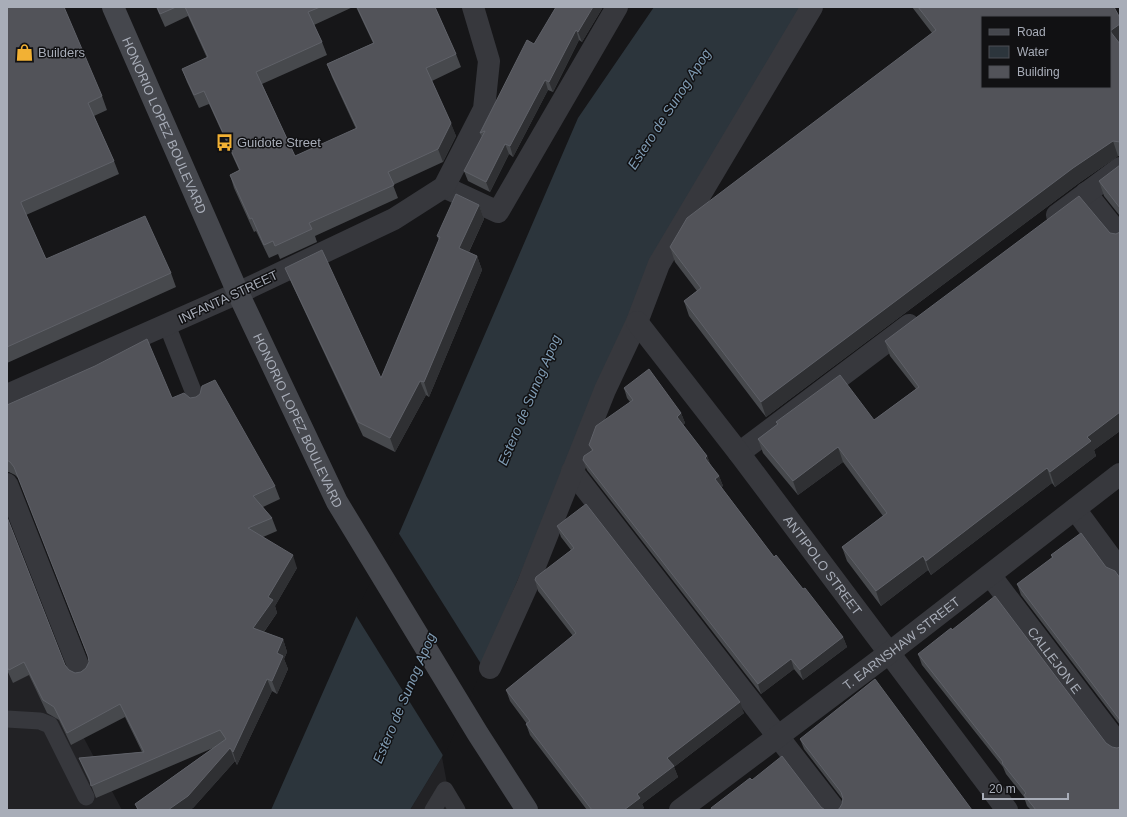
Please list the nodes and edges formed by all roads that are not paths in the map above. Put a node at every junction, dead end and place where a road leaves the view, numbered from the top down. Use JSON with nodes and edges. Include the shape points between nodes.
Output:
{"nodes":[{"id":1,"x":113,"y":7,"type":"edge"},
{"id":2,"x":473,"y":7,"type":"edge"},
{"id":3,"x":617,"y":7,"type":"edge"},
{"id":4,"x":812,"y":7,"type":"edge"},
{"id":5,"x":1120,"y":168,"type":"edge"},
{"id":6,"x":444,"y":187,"type":"junction"},
{"id":7,"x":1086,"y":193,"type":"junction"},
{"id":8,"x":1042,"y":226,"type":"edge"},
{"id":9,"x":1120,"y":236,"type":"edge"},
{"id":10,"x":238,"y":293,"type":"junction"},
{"id":11,"x":922,"y":316,"type":"edge"},
{"id":12,"x":637,"y":322,"type":"junction"},
{"id":13,"x":167,"y":325,"type":"junction"},
{"id":14,"x":7,"y":395,"type":"edge"},
{"id":15,"x":197,"y":401,"type":"edge"},
{"id":16,"x":739,"y":453,"type":"junction"},
{"id":17,"x":572,"y":471,"type":"junction"},
{"id":18,"x":1120,"y":474,"type":"edge"},
{"id":19,"x":7,"y":484,"type":"edge"},
{"id":20,"x":1075,"y":509,"type":"junction"},
{"id":21,"x":1120,"y":570,"type":"edge"},
{"id":22,"x":990,"y":575,"type":"junction"},
{"id":23,"x":889,"y":653,"type":"junction"},
{"id":24,"x":490,"y":668,"type":"dead end"},
{"id":25,"x":80,"y":673,"type":"edge"},
{"id":26,"x":7,"y":719,"type":"edge"},
{"id":27,"x":779,"y":736,"type":"junction"},
{"id":28,"x":1120,"y":746,"type":"edge"},
{"id":29,"x":86,"y":797,"type":"dead end"},
{"id":30,"x":433,"y":810,"type":"edge"},
{"id":31,"x":457,"y":810,"type":"edge"},
{"id":32,"x":527,"y":810,"type":"edge"},
{"id":33,"x":680,"y":810,"type":"edge"},
{"id":34,"x":836,"y":810,"type":"edge"},
{"id":35,"x":1007,"y":810,"type":"edge"}],
"edges":[{"from":1,"to":10,"type":"main road","name":"HONORIO LOPEZ BOULEVARD"},
{"from":2,"to":6,"type":"street","via":[[489,61],[484,109]]},
{"from":3,"to":6,"type":"street","via":[[498,212]]},
{"from":4,"to":12,"type":"street","via":[[659,264]]},
{"from":5,"to":7,"type":"street"},
{"from":6,"to":10,"type":"street","name":"INFANTA STREET","via":[[394,219]]},
{"from":7,"to":8,"type":"street"},
{"from":7,"to":9,"type":"street"},
{"from":10,"to":13,"type":"street","name":"INFANTA STREET"},
{"from":10,"to":32,"type":"main road","name":"HONORIO LOPEZ BOULEVARD","via":[[337,502]]},
{"from":11,"to":16,"type":"street"},
{"from":12,"to":16,"type":"street","name":"ANTIPOLO STREET"},
{"from":12,"to":17,"type":"street","via":[[605,390]]},
{"from":13,"to":14,"type":"street","name":"INFANTA STREET"},
{"from":13,"to":15,"type":"lane"},
{"from":16,"to":23,"type":"street","name":"ANTIPOLO STREET"},
{"from":17,"to":24,"type":"street","via":[[528,586]]},
{"from":17,"to":27,"type":"street"},
{"from":18,"to":20,"type":"street","name":"T. EARNSHAW STREET"},
{"from":19,"to":25,"type":"street"},
{"from":20,"to":21,"type":"street"},
{"from":20,"to":22,"type":"street","name":"T. EARNSHAW STREET"},
{"from":22,"to":23,"type":"street","name":"T. EARNSHAW STREET"},
{"from":22,"to":28,"type":"street","name":"CALLEJON E"},
{"from":23,"to":27,"type":"street","name":"T. EARNSHAW STREET"},
{"from":23,"to":35,"type":"street","name":"ANTIPOLO STREET"},
{"from":26,"to":29,"type":"lane","via":[[40,721],[50,725]]},
{"from":27,"to":33,"type":"street","name":"T. EARNSHAW STREET"},
{"from":27,"to":34,"type":"street"},
{"from":30,"to":31,"type":"lane","via":[[445,790]]}]}
